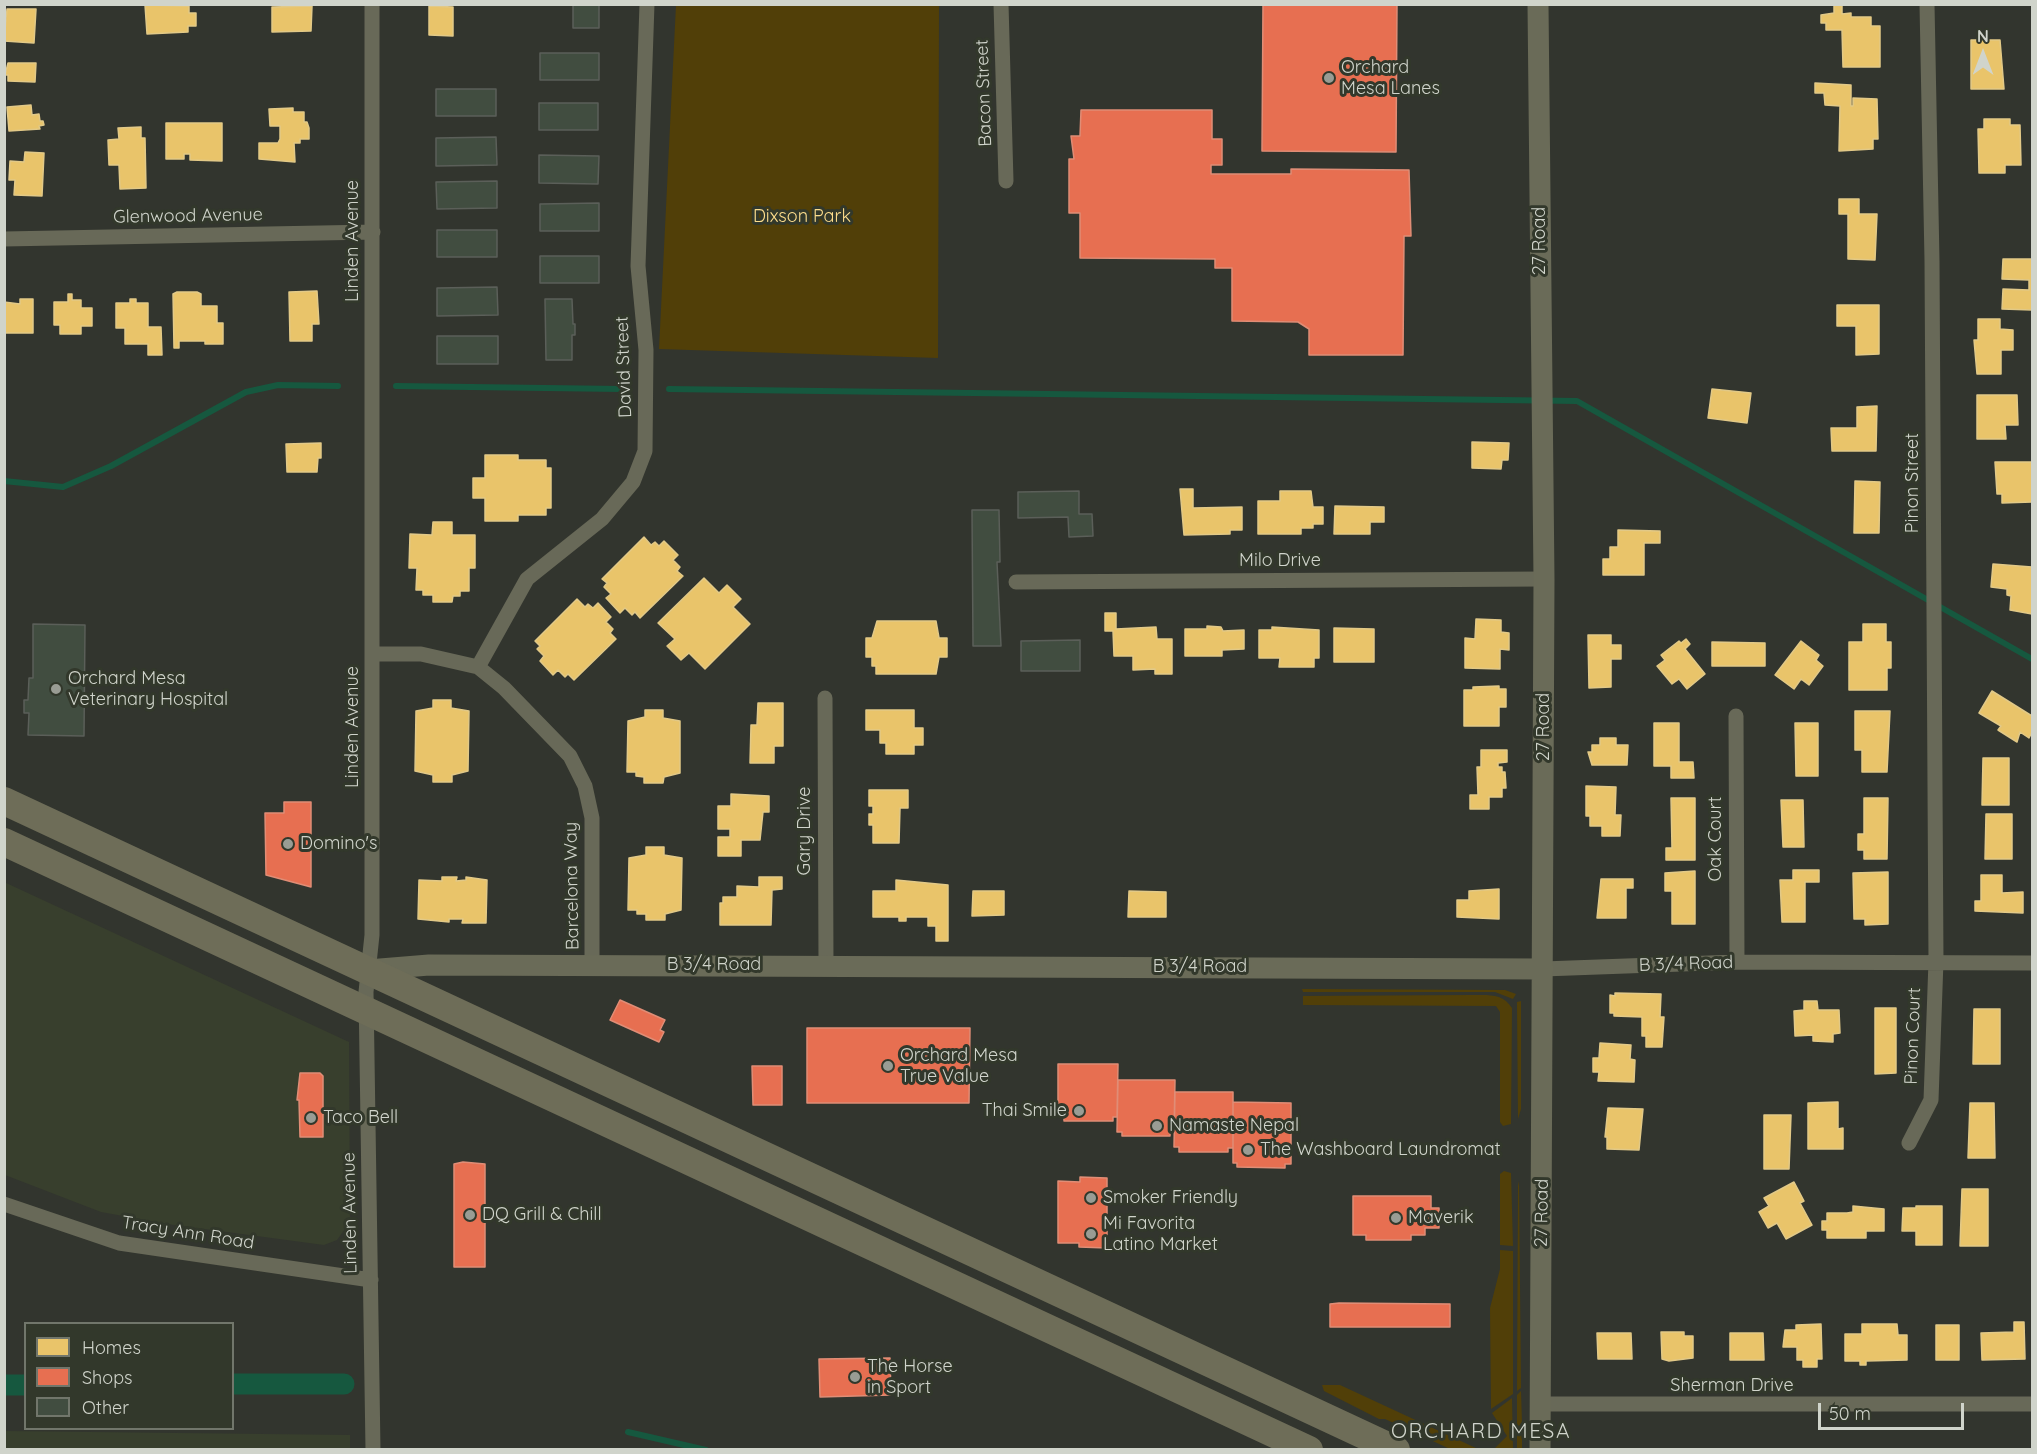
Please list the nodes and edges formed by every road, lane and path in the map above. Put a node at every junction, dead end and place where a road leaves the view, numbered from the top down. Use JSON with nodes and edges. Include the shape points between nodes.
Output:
{"nodes":[{"id":1,"x":372,"y":4,"type":"edge"},
{"id":2,"x":647,"y":4,"type":"edge"},
{"id":3,"x":1001,"y":4,"type":"edge"},
{"id":4,"x":1538,"y":4,"type":"edge"},
{"id":5,"x":1927,"y":4,"type":"edge"},
{"id":6,"x":1006,"y":181,"type":"dead end"},
{"id":7,"x":372,"y":232,"type":"junction"},
{"id":8,"x":4,"y":238,"type":"edge"},
{"id":9,"x":1544,"y":579,"type":"junction"},
{"id":10,"x":1016,"y":582,"type":"dead end"},
{"id":11,"x":373,"y":654,"type":"junction"},
{"id":12,"x":478,"y":667,"type":"junction"},
{"id":13,"x":825,"y":698,"type":"dead end"},
{"id":14,"x":1736,"y":716,"type":"dead end"},
{"id":15,"x":4,"y":801,"type":"edge"},
{"id":16,"x":4,"y":842,"type":"edge"},
{"id":17,"x":1936,"y":961,"type":"junction"},
{"id":18,"x":1737,"y":962,"type":"junction"},
{"id":19,"x":2032,"y":963,"type":"edge"},
{"id":20,"x":826,"y":965,"type":"junction"},
{"id":21,"x":592,"y":966,"type":"junction"},
{"id":22,"x":1543,"y":969,"type":"junction"},
{"id":23,"x":367,"y":970,"type":"junction"},
{"id":24,"x":366,"y":1011,"type":"junction"},
{"id":25,"x":1909,"y":1143,"type":"dead end"},
{"id":26,"x":4,"y":1203,"type":"edge"},
{"id":27,"x":371,"y":1280,"type":"junction"},
{"id":28,"x":1540,"y":1404,"type":"junction"},
{"id":29,"x":2032,"y":1404,"type":"edge"},
{"id":30,"x":373,"y":1449,"type":"edge"},
{"id":31,"x":1309,"y":1449,"type":"edge"},
{"id":32,"x":1396,"y":1449,"type":"edge"},
{"id":33,"x":1540,"y":1449,"type":"edge"}],
"edges":[{"from":1,"to":7,"type":"street","name":"Linden Avenue"},
{"from":2,"to":12,"type":"street","name":"David Street","via":[[638,266],[646,350],[645,451],[633,482],[602,519],[527,579]]},
{"from":3,"to":6,"type":"street","name":"Bacon Street"},
{"from":4,"to":9,"type":"street","name":"27 Road"},
{"from":5,"to":17,"type":"street","name":"Pinon Street"},
{"from":7,"to":8,"type":"street","name":"Glenwood Avenue"},
{"from":7,"to":11,"type":"street","name":"Linden Avenue"},
{"from":9,"to":10,"type":"street","name":"Milo Drive"},
{"from":9,"to":22,"type":"street","name":"27 Road"},
{"from":11,"to":12,"type":"street","name":"Barcelona Way","via":[[422,654]]},
{"from":11,"to":23,"type":"street","name":"Linden Avenue","via":[[372,935]]},
{"from":12,"to":21,"type":"street","name":"Barcelona Way","via":[[559,742],[585,786],[592,818]]},
{"from":13,"to":20,"type":"street","name":"Gary Drive"},
{"from":14,"to":18,"type":"street","name":"Oak Court"},
{"from":15,"to":23,"type":"highway"},
{"from":16,"to":24,"type":"highway"},
{"from":17,"to":18,"type":"street","name":"B 3/4 Road"},
{"from":17,"to":19,"type":"street","name":"B 3/4 Road"},
{"from":17,"to":25,"type":"street","name":"Pinon Court","via":[[1930,1100]]},
{"from":18,"to":22,"type":"street","name":"B 3/4 Road"},
{"from":20,"to":21,"type":"street","name":"B 3/4 Road"},
{"from":20,"to":22,"type":"street","name":"B 3/4 Road"},
{"from":21,"to":23,"type":"street","name":"B 3/4 Road","via":[[429,964]]},
{"from":22,"to":28,"type":"street","name":"27 Road"},
{"from":23,"to":24,"type":"street","name":"Linden Avenue"},
{"from":23,"to":32,"type":"highway"},
{"from":24,"to":27,"type":"street","name":"Linden Avenue"},
{"from":24,"to":31,"type":"highway"},
{"from":26,"to":27,"type":"street","name":"Tracy Ann Road","via":[[119,1243]]},
{"from":27,"to":30,"type":"street","name":"Linden Avenue"},
{"from":28,"to":29,"type":"street","name":"Sherman Drive"},
{"from":28,"to":33,"type":"street","name":"27 Road"}]}
